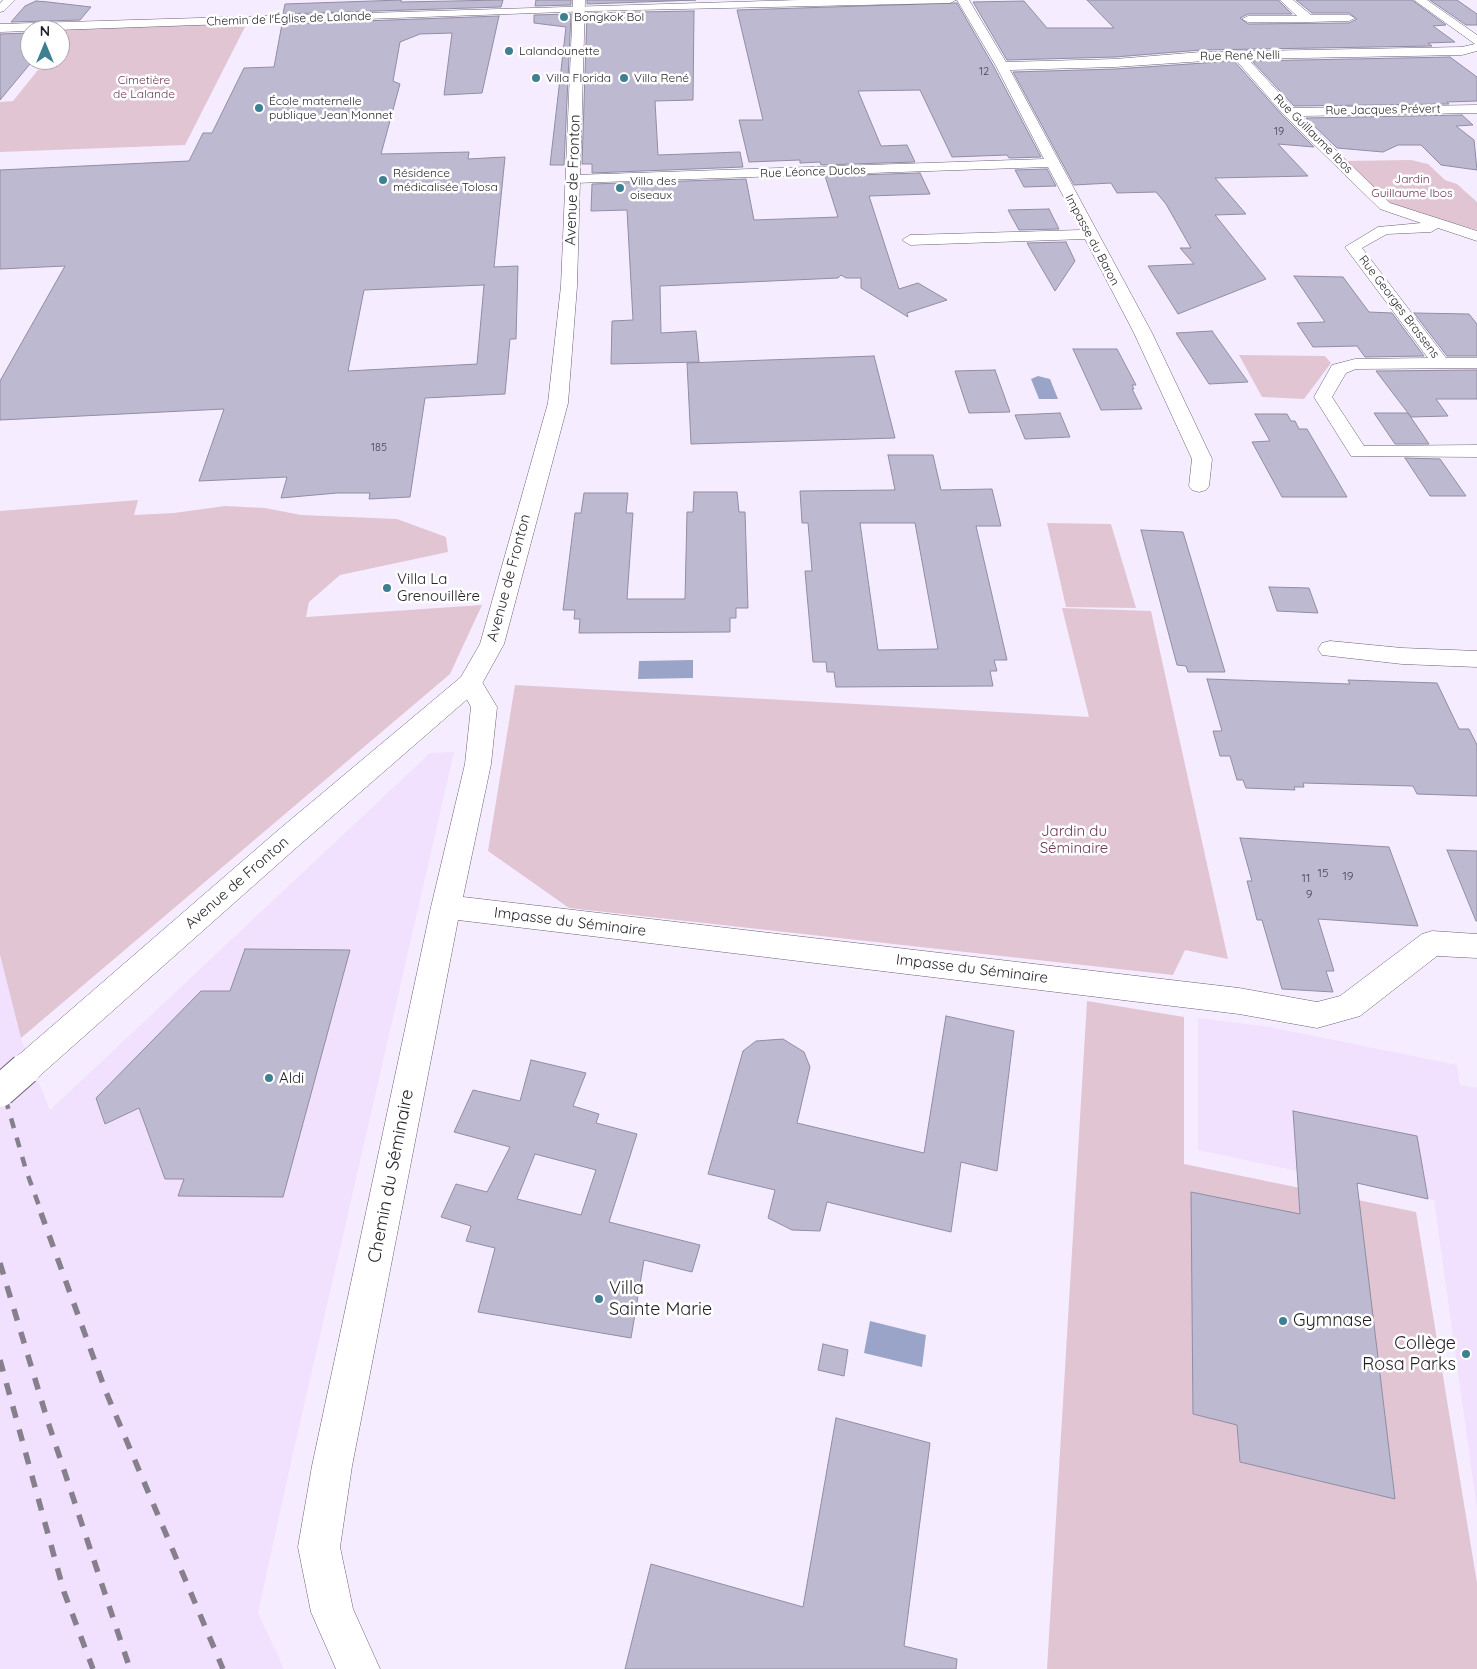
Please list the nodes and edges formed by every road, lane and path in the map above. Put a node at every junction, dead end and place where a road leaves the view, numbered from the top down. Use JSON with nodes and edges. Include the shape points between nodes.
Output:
{"nodes":[{"id":1,"x":9,"y":0,"type":"edge"},
{"id":2,"x":950,"y":0,"type":"edge"},
{"id":3,"x":963,"y":0,"type":"edge"},
{"id":4,"x":1286,"y":0,"type":"edge"},
{"id":5,"x":1420,"y":0,"type":"edge"},
{"id":6,"x":795,"y":2,"type":"edge"},
{"id":7,"x":579,"y":4,"type":"edge"},
{"id":8,"x":0,"y":9,"type":"edge"},
{"id":9,"x":1308,"y":18,"type":"junction"},
{"id":10,"x":1348,"y":18,"type":"dead end"},
{"id":11,"x":1248,"y":19,"type":"dead end"},
{"id":12,"x":0,"y":28,"type":"edge"},
{"id":13,"x":1475,"y":49,"type":"edge"},
{"id":14,"x":1238,"y":55,"type":"junction"},
{"id":15,"x":1002,"y":66,"type":"junction"},
{"id":16,"x":1477,"y":109,"type":"edge"},
{"id":17,"x":1289,"y":112,"type":"junction"},
{"id":18,"x":1051,"y":163,"type":"junction"},
{"id":19,"x":574,"y":179,"type":"junction"},
{"id":20,"x":1438,"y":224,"type":"junction"},
{"id":21,"x":1090,"y":234,"type":"junction"},
{"id":22,"x":1477,"y":236,"type":"edge"},
{"id":23,"x":910,"y":240,"type":"dead end"},
{"id":24,"x":1441,"y":363,"type":"junction"},
{"id":25,"x":1477,"y":363,"type":"edge"},
{"id":26,"x":1477,"y":451,"type":"edge"},
{"id":27,"x":1199,"y":486,"type":"dead end"},
{"id":28,"x":1330,"y":650,"type":"dead end"},
{"id":29,"x":1477,"y":659,"type":"edge"},
{"id":30,"x":470,"y":683,"type":"junction"},
{"id":31,"x":445,"y":907,"type":"junction"},
{"id":32,"x":1477,"y":946,"type":"edge"},
{"id":33,"x":0,"y":1091,"type":"edge"},
{"id":34,"x":358,"y":1669,"type":"edge"}],
"edges":[{"from":1,"to":8,"type":"street"},
{"from":2,"to":6,"type":"street","name":"Chemin de l'Église de Lalande"},
{"from":3,"to":15,"type":"street","name":"Impasse du Baron"},
{"from":4,"to":9,"type":"street"},
{"from":5,"to":13,"type":"street","name":"Rue René Nelli"},
{"from":6,"to":7,"type":"street","name":"Chemin de l'Église de Lalande"},
{"from":7,"to":12,"type":"street","name":"Chemin de l'Église de Lalande"},
{"from":7,"to":19,"type":"street","name":"Avenue de Fronton"},
{"from":9,"to":10,"type":"street"},
{"from":9,"to":11,"type":"street"},
{"from":13,"to":14,"type":"street","name":"Rue René Nelli"},
{"from":14,"to":15,"type":"street","name":"Rue René Nelli"},
{"from":14,"to":17,"type":"street","name":"Rue Guillaume Ibos"},
{"from":15,"to":18,"type":"street","name":"Impasse du Baron"},
{"from":16,"to":17,"type":"street","name":"Rue Jacques Prévert"},
{"from":17,"to":20,"type":"street","name":"Rue Guillaume Ibos","via":[[1385,206]]},
{"from":18,"to":19,"type":"street","name":"Rue Léonce Duclos"},
{"from":18,"to":21,"type":"street","name":"Impasse du Baron"},
{"from":19,"to":30,"type":"street","name":"Avenue de Fronton","via":[[568,309],[558,402],[492,644]]},
{"from":20,"to":22,"type":"street","name":"Rue Guillaume Ibos"},
{"from":20,"to":24,"type":"street","name":"Rue Georges Brassens","via":[[1384,230],[1354,247]]},
{"from":21,"to":23,"type":"street"},
{"from":21,"to":27,"type":"street","name":"Impasse du Baron","via":[[1143,333],[1202,459]]},
{"from":24,"to":25,"type":"street","name":"Rue Georges Brassens"},
{"from":24,"to":26,"type":"street","via":[[1355,364],[1339,369],[1324,397],[1358,452]]},
{"from":28,"to":29,"type":"street"},
{"from":30,"to":31,"type":"street","name":"Chemin du Séminaire","via":[[484,707],[478,764]]},
{"from":30,"to":33,"type":"street","name":"Avenue de Fronton","bridge":true,"via":[[293,833]]},
{"from":31,"to":32,"type":"street","name":"Impasse du Séminaire","via":[[1239,1001],[1317,1015],[1349,1007],[1432,943]]},
{"from":31,"to":34,"type":"street","name":"Chemin du Séminaire","via":[[332,1466],[319,1547],[332,1612]]}]}
